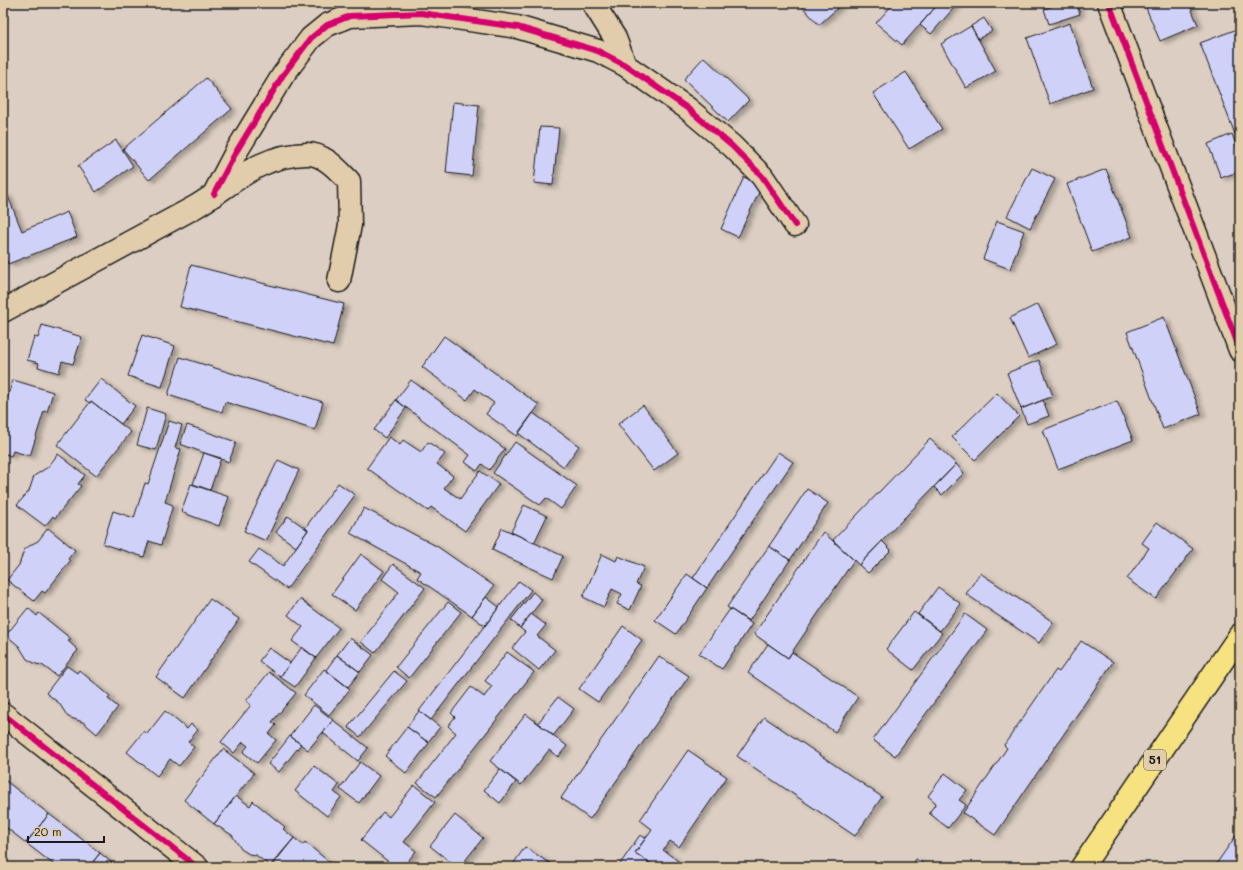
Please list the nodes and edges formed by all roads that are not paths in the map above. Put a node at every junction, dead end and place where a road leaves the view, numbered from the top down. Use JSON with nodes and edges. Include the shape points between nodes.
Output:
{"nodes":[{"id":1,"x":593,"y":3,"type":"edge"},
{"id":2,"x":1109,"y":3,"type":"edge"},
{"id":3,"x":625,"y":64,"type":"junction"},
{"id":4,"x":214,"y":194,"type":"junction"},
{"id":5,"x":795,"y":225,"type":"dead end"},
{"id":6,"x":338,"y":281,"type":"dead end"},
{"id":7,"x":3,"y":310,"type":"edge"},
{"id":8,"x":1240,"y":350,"type":"edge"},
{"id":9,"x":1240,"y":635,"type":"edge"},
{"id":10,"x":1234,"y":650,"type":"edge"},
{"id":11,"x":3,"y":714,"type":"edge"},
{"id":12,"x":197,"y":867,"type":"edge"},
{"id":13,"x":1082,"y":867,"type":"edge"}],
"edges":[{"from":1,"to":3,"type":"street","via":[[615,38]]},
{"from":2,"to":8,"type":"street"},
{"from":3,"to":4,"type":"street","via":[[598,51],[517,27],[421,13],[350,16],[327,25],[311,38],[279,82],[236,152]]},
{"from":3,"to":5,"type":"street","via":[[687,108],[732,146],[762,176]]},
{"from":4,"to":6,"type":"street","via":[[240,176],[281,156],[310,154],[327,160],[349,181],[350,225]]},
{"from":4,"to":7,"type":"street"},
{"from":9,"to":10,"type":"main road","number":"51"},
{"from":10,"to":13,"type":"main road","number":"51"},
{"from":11,"to":12,"type":"street"}]}
